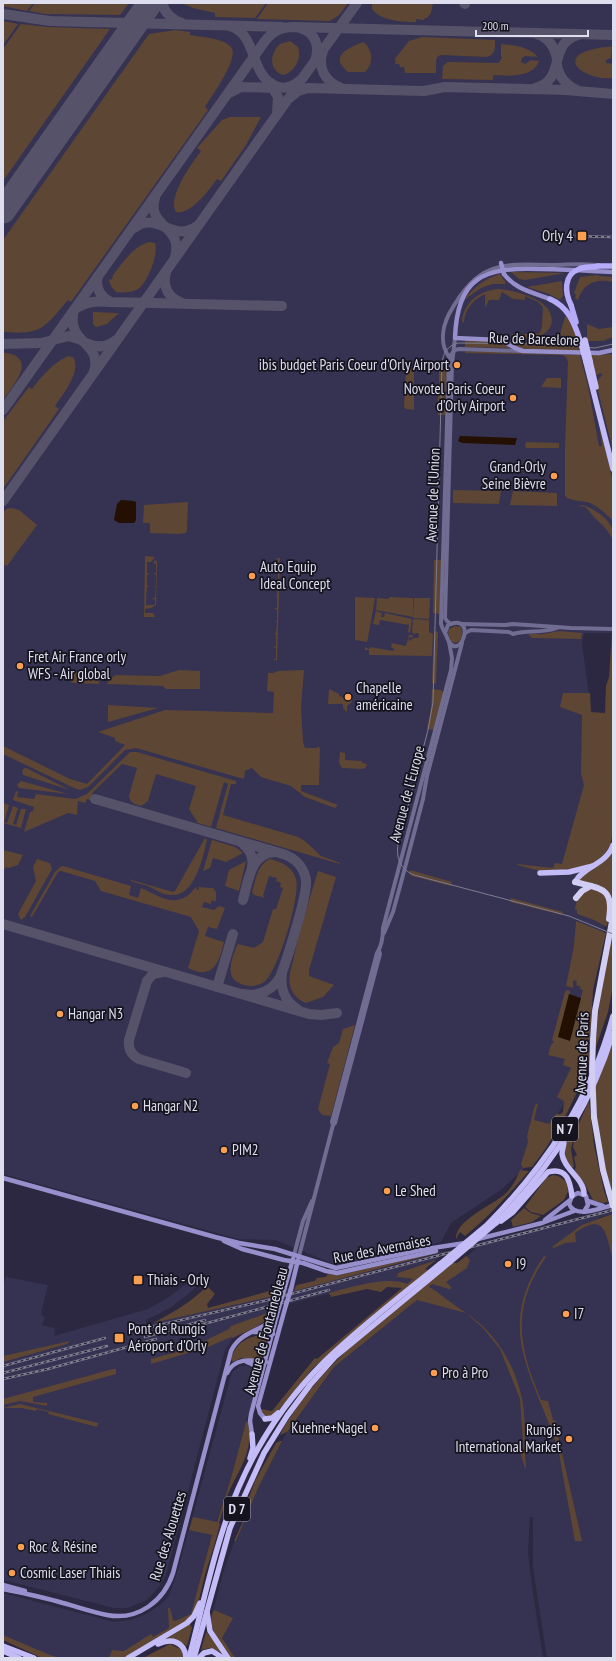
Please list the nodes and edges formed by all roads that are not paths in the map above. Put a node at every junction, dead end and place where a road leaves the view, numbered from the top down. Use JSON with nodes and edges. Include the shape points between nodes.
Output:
{"nodes":[{"id":1,"x":501,"y":258,"type":"dead end"},
{"id":2,"x":598,"y":266,"type":"junction"},
{"id":3,"x":613,"y":266,"type":"edge"},
{"id":4,"x":613,"y":272,"type":"edge"},
{"id":5,"x":550,"y":299,"type":"joint"},
{"id":6,"x":455,"y":338,"type":"junction"},
{"id":7,"x":582,"y":340,"type":"junction"},
{"id":8,"x":455,"y":350,"type":"junction"},
{"id":9,"x":613,"y":350,"type":"edge"},
{"id":10,"x":523,"y":351,"type":"junction"},
{"id":11,"x":449,"y":357,"type":"junction"},
{"id":12,"x":613,"y":469,"type":"edge"},
{"id":13,"x":451,"y":624,"type":"junction"},
{"id":14,"x":461,"y":624,"type":"junction"},
{"id":15,"x":510,"y":625,"type":"junction"},
{"id":16,"x":516,"y":625,"type":"junction"},
{"id":17,"x":560,"y":627,"type":"junction"},
{"id":18,"x":613,"y":629,"type":"edge"},
{"id":19,"x":509,"y":632,"type":"junction"},
{"id":20,"x":518,"y":632,"type":"junction"},
{"id":21,"x":445,"y":633,"type":"junction"},
{"id":22,"x":465,"y":634,"type":"junction"},
{"id":23,"x":449,"y":642,"type":"junction"},
{"id":24,"x":463,"y":642,"type":"junction"},
{"id":25,"x":613,"y":845,"type":"edge"},
{"id":26,"x":594,"y":866,"type":"junction"},
{"id":27,"x":398,"y":872,"type":"junction"},
{"id":28,"x":540,"y":873,"type":"dead end"},
{"id":29,"x":404,"y":874,"type":"junction"},
{"id":30,"x":575,"y":882,"type":"joint"},
{"id":31,"x":591,"y":886,"type":"junction"},
{"id":32,"x":576,"y":898,"type":"dead end"},
{"id":33,"x":613,"y":916,"type":"edge"},
{"id":34,"x":384,"y":933,"type":"junction"},
{"id":35,"x":609,"y":936,"type":"junction"},
{"id":36,"x":613,"y":1016,"type":"edge"},
{"id":37,"x":613,"y":1033,"type":"edge"},
{"id":38,"x":564,"y":1138,"type":"junction"},
{"id":39,"x":3,"y":1178,"type":"edge"},
{"id":40,"x":584,"y":1194,"type":"junction"},
{"id":41,"x":571,"y":1199,"type":"junction"},
{"id":42,"x":588,"y":1201,"type":"junction"},
{"id":43,"x":611,"y":1206,"type":"edge"},
{"id":44,"x":585,"y":1210,"type":"junction"},
{"id":45,"x":574,"y":1211,"type":"junction"},
{"id":46,"x":308,"y":1217,"type":"junction"},
{"id":47,"x":496,"y":1223,"type":"junction"},
{"id":48,"x":534,"y":1225,"type":"junction"},
{"id":49,"x":215,"y":1237,"type":"junction"},
{"id":50,"x":449,"y":1246,"type":"junction"},
{"id":51,"x":294,"y":1254,"type":"junction"},
{"id":52,"x":300,"y":1256,"type":"junction"},
{"id":53,"x":295,"y":1262,"type":"junction"},
{"id":54,"x":404,"y":1297,"type":"junction"},
{"id":55,"x":276,"y":1317,"type":"junction"},
{"id":56,"x":250,"y":1333,"type":"junction"},
{"id":57,"x":272,"y":1334,"type":"junction"},
{"id":58,"x":275,"y":1343,"type":"junction"},
{"id":59,"x":241,"y":1361,"type":"junction"},
{"id":60,"x":267,"y":1362,"type":"junction"},
{"id":61,"x":224,"y":1378,"type":"junction"},
{"id":62,"x":260,"y":1380,"type":"junction"},
{"id":63,"x":282,"y":1412,"type":"junction"},
{"id":64,"x":265,"y":1418,"type":"joint"},
{"id":65,"x":252,"y":1434,"type":"joint"},
{"id":66,"x":248,"y":1466,"type":"junction"},
{"id":67,"x":3,"y":1587,"type":"edge"},
{"id":68,"x":38,"y":1596,"type":"junction"},
{"id":69,"x":204,"y":1599,"type":"junction"},
{"id":70,"x":207,"y":1611,"type":"junction"},
{"id":71,"x":3,"y":1646,"type":"edge"},
{"id":72,"x":3,"y":1651,"type":"edge"},
{"id":73,"x":19,"y":1658,"type":"edge"},
{"id":74,"x":32,"y":1658,"type":"edge"},
{"id":75,"x":128,"y":1658,"type":"edge"},
{"id":76,"x":135,"y":1658,"type":"edge"},
{"id":77,"x":187,"y":1658,"type":"edge"},
{"id":78,"x":194,"y":1658,"type":"edge"},
{"id":79,"x":199,"y":1658,"type":"edge"},
{"id":80,"x":224,"y":1658,"type":"edge"},
{"id":81,"x":228,"y":1658,"type":"edge"}],
"edges":[{"from":1,"to":5,"type":"main road","bridge":true,"via":[[504,274],[512,283]]},
{"from":2,"to":3,"type":"main road"},
{"from":2,"to":7,"type":"main road","bridge":true,"via":[[580,268],[570,276],[566,287]]},
{"from":2,"to":11,"type":"street","name":"Avenue de l'Union","via":[[513,264],[497,267],[482,274],[464,290],[446,321],[443,345]]},
{"from":4,"to":6,"type":"main road","name":"Avenue de l'Union","via":[[517,268],[488,274],[471,286],[463,297]]},
{"from":5,"to":7,"type":"main road","via":[[561,306],[571,318]]},
{"from":6,"to":8,"type":"street","name":"Avenue de l'Union"},
{"from":6,"to":10,"type":"main road","via":[[499,340]]},
{"from":7,"to":12,"type":"highway","bridge":true},
{"from":8,"to":10,"type":"street","name":"Rue de Barcelone"},
{"from":8,"to":11,"type":"street"},
{"from":8,"to":13,"type":"street","name":"Avenue de l'Union","via":[[452,366],[445,618]]},
{"from":9,"to":10,"type":"main road","name":"Rue de Barcelone","via":[[599,353]]},
{"from":11,"to":21,"type":"street","name":"Avenue de l'Union","via":[[441,624]]},
{"from":13,"to":14,"type":"street"},
{"from":13,"to":21,"type":"street"},
{"from":14,"to":15,"type":"street"},
{"from":14,"to":22,"type":"street"},
{"from":15,"to":16,"type":"street"},
{"from":15,"to":19,"type":"street"},
{"from":16,"to":17,"type":"street"},
{"from":16,"to":20,"type":"street"},
{"from":17,"to":18,"type":"street"},
{"from":17,"to":20,"type":"street","via":[[546,632]]},
{"from":19,"to":20,"type":"street"},
{"from":19,"to":22,"type":"street","via":[[471,630]]},
{"from":21,"to":23,"type":"street"},
{"from":22,"to":24,"type":"street"},
{"from":23,"to":24,"type":"street","via":[[457,646]]},
{"from":23,"to":27,"type":"street","name":"Avenue de l'Europe","via":[[451,670]]},
{"from":24,"to":29,"type":"street","name":"Avenue de l'Europe"},
{"from":25,"to":26,"type":"highway","via":[[606,857]]},
{"from":26,"to":28,"type":"highway","via":[[569,872]]},
{"from":26,"to":30,"type":"highway","via":[[580,875]]},
{"from":27,"to":29,"type":"street"},
{"from":27,"to":34,"type":"street","name":"Avenue de l'Europe","via":[[383,928]]},
{"from":29,"to":34,"type":"street","name":"Avenue de l'Europe"},
{"from":30,"to":31,"type":"highway"},
{"from":31,"to":32,"type":"highway"},
{"from":31,"to":35,"type":"highway","via":[[603,891],[611,901]]},
{"from":33,"to":35,"type":"highway","name":"Avenue de Paris"},
{"from":34,"to":46,"type":"street","name":"Avenue de l'Europe"},
{"from":35,"to":43,"type":"highway","name":"Avenue de Paris","bridge":true,"via":[[592,1040],[592,1070],[594,1117]]},
{"from":36,"to":54,"type":"highway","number":"N 7","bridge":true,"via":[[587,1088],[557,1141],[527,1182],[488,1224]]},
{"from":37,"to":38,"type":"highway","number":"N 7","via":[[593,1086]]},
{"from":38,"to":40,"type":"highway","via":[[563,1159]]},
{"from":38,"to":47,"type":"highway","number":"N 7","via":[[534,1181]]},
{"from":39,"to":49,"type":"main road"},
{"from":40,"to":41,"type":"main road","via":[[578,1193]]},
{"from":40,"to":42,"type":"main road"},
{"from":41,"to":45,"type":"main road","via":[[570,1207]]},
{"from":41,"to":47,"type":"highway","via":[[571,1183],[564,1173],[548,1172],[513,1212]]},
{"from":41,"to":48,"type":"main road","name":"Rue des Avernaises","via":[[547,1219]]},
{"from":42,"to":43,"type":"main road","via":[[599,1206]]},
{"from":42,"to":44,"type":"main road"},
{"from":43,"to":44,"type":"main road"},
{"from":44,"to":45,"type":"main road"},
{"from":45,"to":48,"type":"main road","name":"Rue des Avernaises"},
{"from":46,"to":51,"type":"street"},
{"from":46,"to":52,"type":"street"},
{"from":47,"to":54,"type":"highway","number":"N 7","bridge":true},
{"from":48,"to":50,"type":"main road","name":"Rue des Avernaises"},
{"from":49,"to":51,"type":"main road","name":"Rue des Avernaises"},
{"from":49,"to":53,"type":"main road","name":"Rue des Avernaises","via":[[242,1249]]},
{"from":50,"to":52,"type":"main road","name":"Rue des Avernaises","via":[[336,1268]]},
{"from":50,"to":53,"type":"main road","name":"Rue des Avernaises","via":[[337,1273]]},
{"from":51,"to":52,"type":"main road","name":"Rue des Avernaises"},
{"from":51,"to":53,"type":"main road"},
{"from":52,"to":53,"type":"main road"},
{"from":53,"to":55,"type":"main road","bridge":true},
{"from":53,"to":58,"type":"main road","name":"Avenue de Fontainebleau","bridge":true,"via":[[291,1289]]},
{"from":54,"to":63,"type":"highway","number":"D 7","via":[[336,1350]]},
{"from":54,"to":70,"type":"highway","number":"D 7","via":[[335,1357],[287,1416],[264,1454],[237,1511],[224,1545]]},
{"from":55,"to":56,"type":"main road","name":"Rue des Alouettes"},
{"from":55,"to":57,"type":"main road"},
{"from":56,"to":57,"type":"main road"},
{"from":56,"to":61,"type":"main road","name":"Rue des Alouettes","via":[[233,1346]]},
{"from":57,"to":58,"type":"main road","via":[[275,1336]]},
{"from":57,"to":60,"type":"main road"},
{"from":58,"to":60,"type":"main road","name":"Avenue de Fontainebleau"},
{"from":59,"to":60,"type":"main road"},
{"from":59,"to":61,"type":"main road","via":[[232,1365]]},
{"from":59,"to":62,"type":"main road","via":[[251,1363],[257,1368]]},
{"from":60,"to":62,"type":"main road"},
{"from":60,"to":64,"type":"main road","name":"Avenue de Fontainebleau","via":[[258,1406]]},
{"from":61,"to":68,"type":"main road","name":"Rue des Alouettes","via":[[173,1573],[168,1587],[158,1600],[141,1612],[125,1616],[108,1615]]},
{"from":62,"to":65,"type":"main road","via":[[251,1414]]},
{"from":63,"to":64,"type":"highway","via":[[272,1418]]},
{"from":63,"to":66,"type":"highway","number":"D 7"},
{"from":65,"to":66,"type":"highway","via":[[253,1448]]},
{"from":66,"to":69,"type":"highway","number":"D 7","via":[[225,1525]]},
{"from":67,"to":68,"type":"main road","name":"Rue des Alouettes"},
{"from":67,"to":68,"type":"main road","name":"Rue des Alouettes"},
{"from":69,"to":75,"type":"highway","via":[[187,1623]]},
{"from":69,"to":77,"type":"highway","number":"D 7"},
{"from":70,"to":78,"type":"highway","number":"D 7"},
{"from":70,"to":81,"type":"highway","via":[[210,1631]]},
{"from":71,"to":74,"type":"highway"},
{"from":72,"to":73,"type":"highway"},
{"from":76,"to":77,"type":"highway","via":[[171,1640],[182,1646]]},
{"from":79,"to":80,"type":"highway","via":[[204,1653],[212,1651]]}]}
